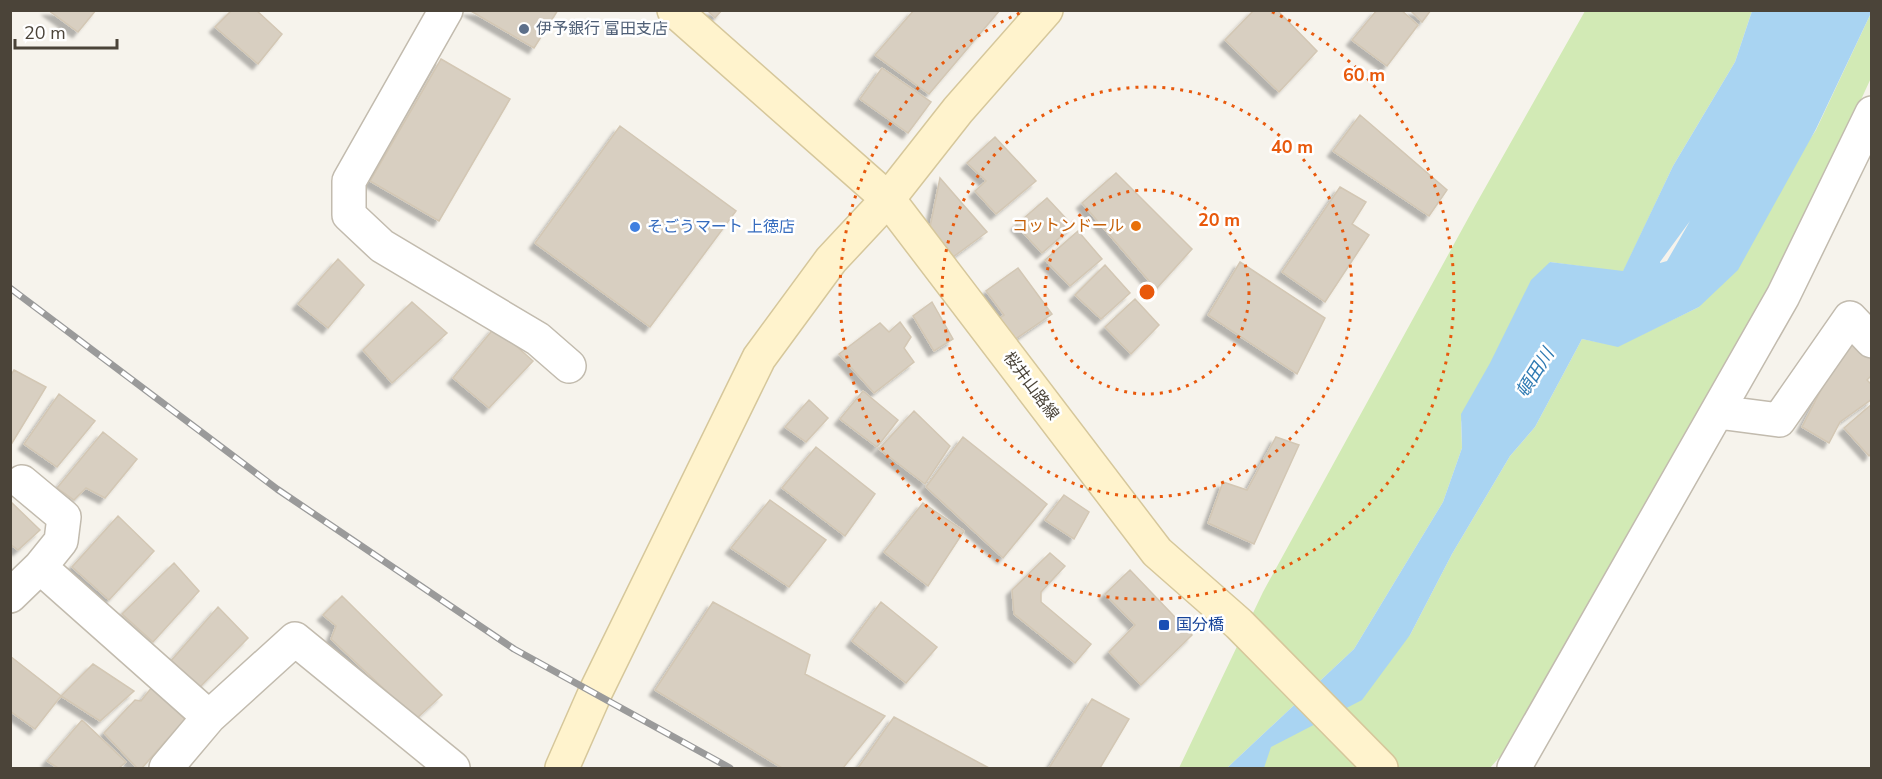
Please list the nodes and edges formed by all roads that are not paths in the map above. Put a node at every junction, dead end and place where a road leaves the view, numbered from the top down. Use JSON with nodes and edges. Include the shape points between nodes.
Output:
{"nodes":[{"id":1,"x":446,"y":10,"type":"edge"},
{"id":2,"x":674,"y":10,"type":"edge"},
{"id":3,"x":1046,"y":10,"type":"edge"},
{"id":4,"x":1872,"y":113,"type":"edge"},
{"id":5,"x":888,"y":199,"type":"junction"},
{"id":6,"x":1872,"y":341,"type":"edge"},
{"id":7,"x":569,"y":366,"type":"dead end"},
{"id":8,"x":1718,"y":412,"type":"junction"},
{"id":9,"x":22,"y":482,"type":"dead end"},
{"id":10,"x":40,"y":567,"type":"junction"},
{"id":11,"x":10,"y":596,"type":"edge"},
{"id":12,"x":209,"y":717,"type":"junction"},
{"id":13,"x":166,"y":768,"type":"edge"},
{"id":14,"x":453,"y":768,"type":"edge"},
{"id":15,"x":562,"y":768,"type":"edge"},
{"id":16,"x":1381,"y":768,"type":"edge"},
{"id":17,"x":1514,"y":768,"type":"edge"}],
"edges":[{"from":1,"to":7,"type":"street","via":[[349,181],[349,215],[382,246],[538,339]]},
{"from":2,"to":5,"type":"main road","name":"桜井山路線"},
{"from":3,"to":5,"type":"main road","via":[[958,110]]},
{"from":4,"to":8,"type":"street","via":[[1783,296]]},
{"from":5,"to":15,"type":"main road","via":[[831,260],[759,358]]},
{"from":5,"to":16,"type":"main road","name":"桜井山路線","via":[[1157,552],[1239,624]]},
{"from":6,"to":8,"type":"street","via":[[1850,318],[1779,420]]},
{"from":8,"to":17,"type":"street"},
{"from":9,"to":10,"type":"street","via":[[64,517],[61,541]]},
{"from":10,"to":11,"type":"street"},
{"from":10,"to":12,"type":"street"},
{"from":12,"to":13,"type":"street"},
{"from":12,"to":14,"type":"street","via":[[295,639]]}]}
